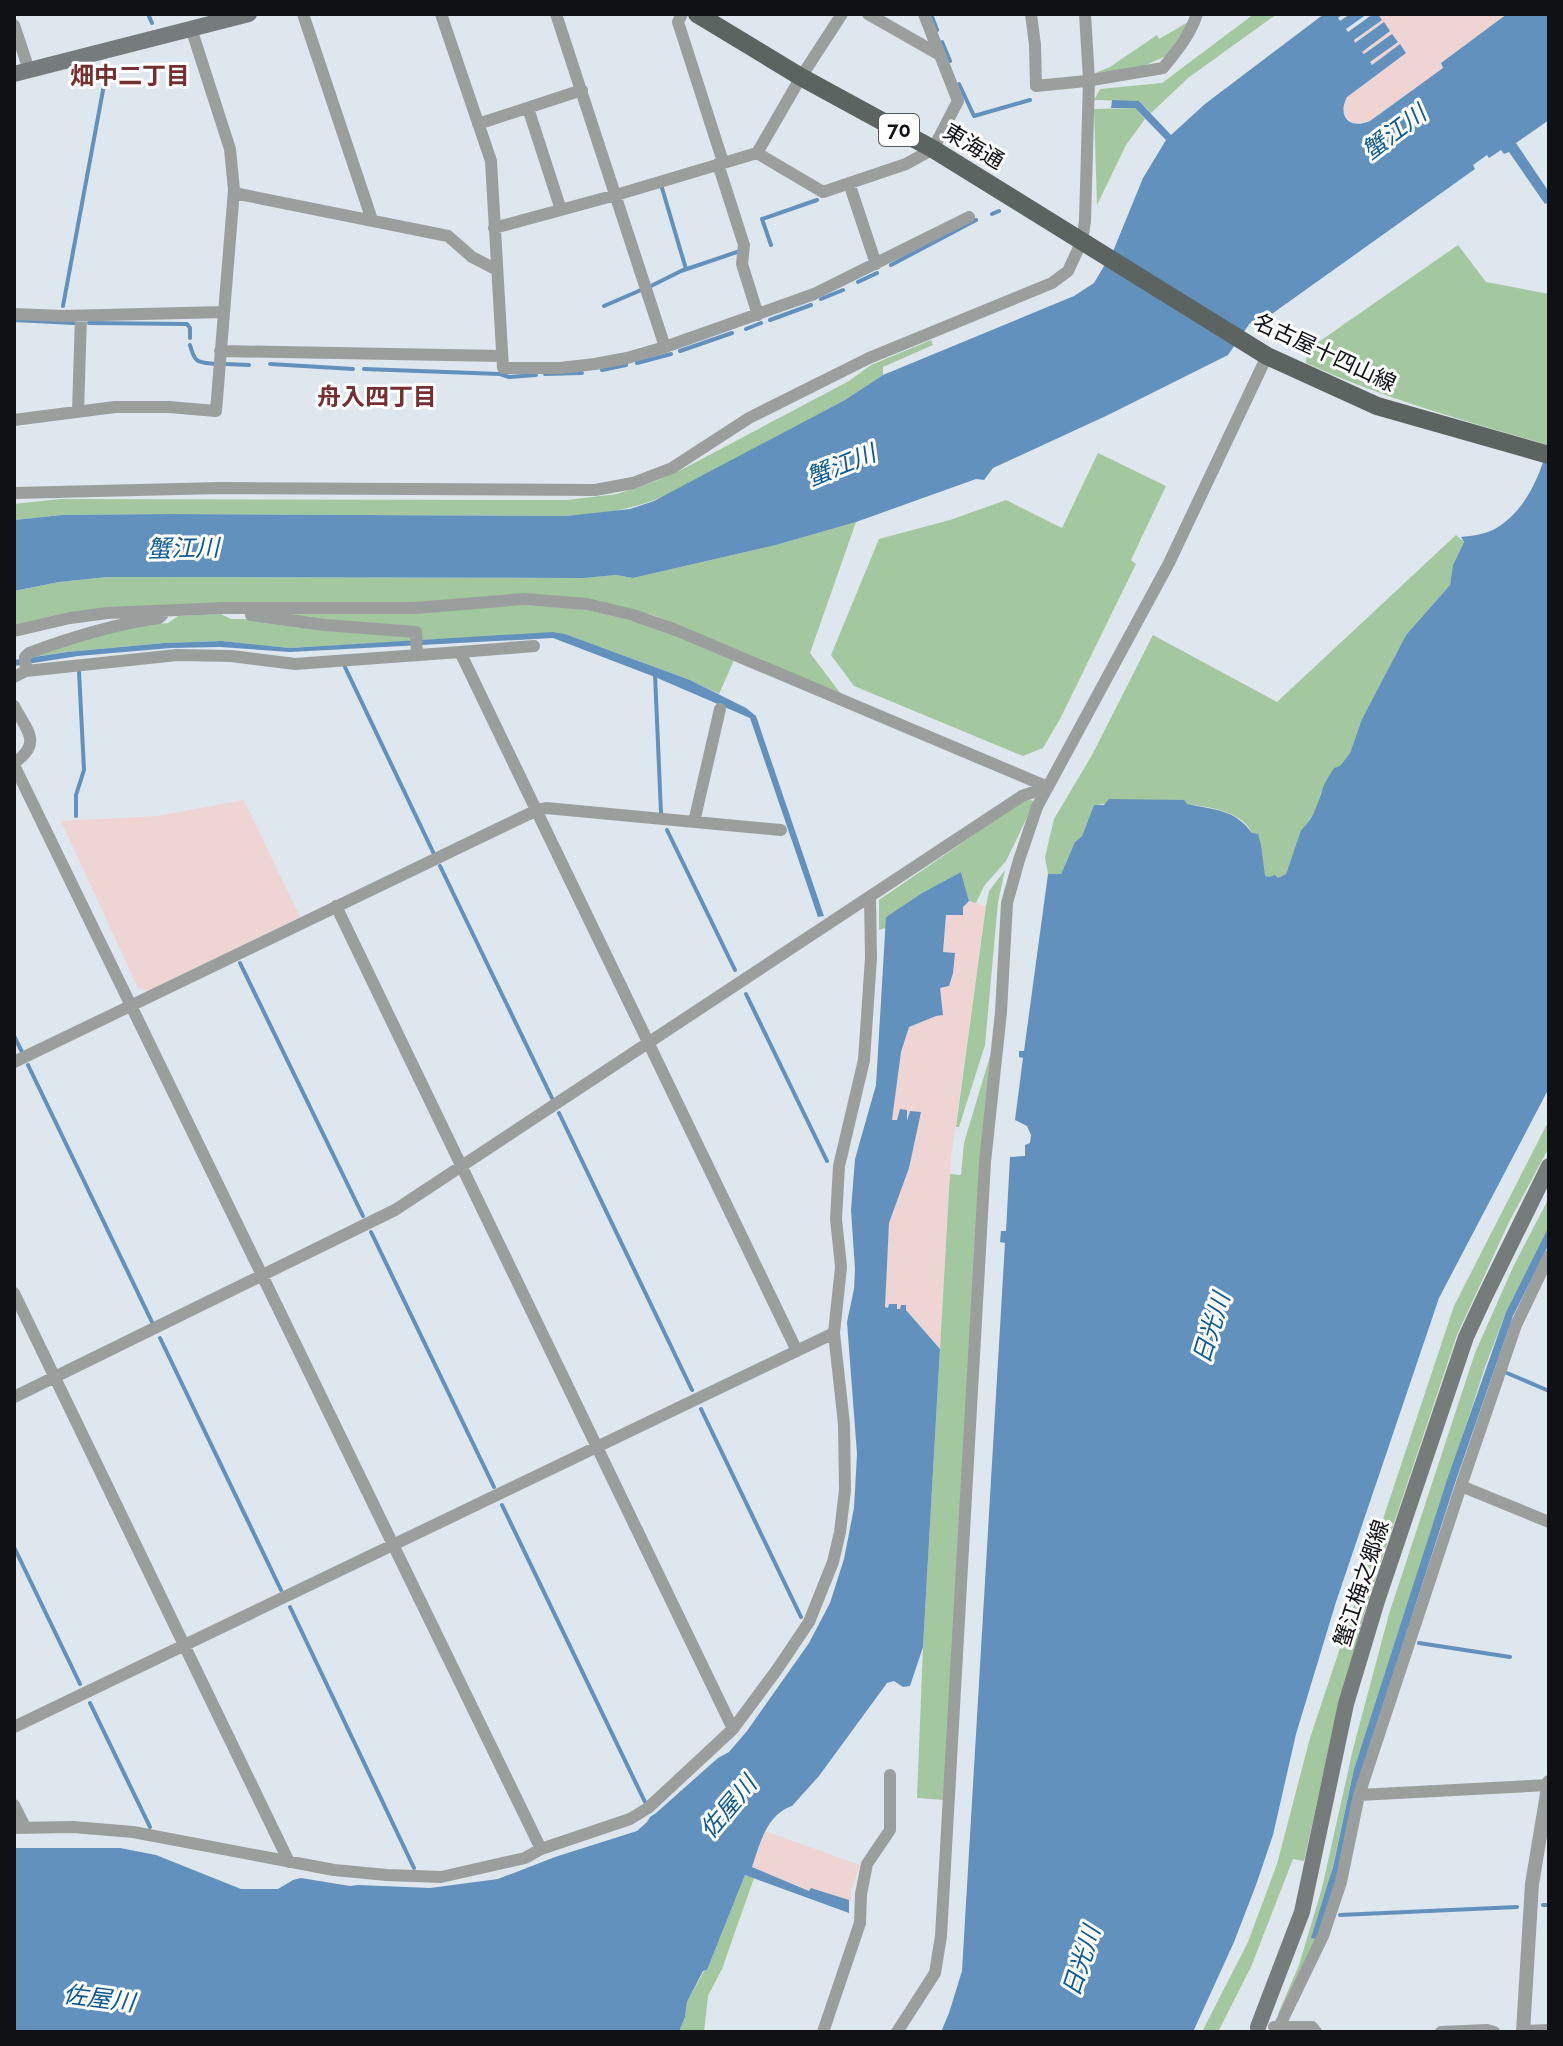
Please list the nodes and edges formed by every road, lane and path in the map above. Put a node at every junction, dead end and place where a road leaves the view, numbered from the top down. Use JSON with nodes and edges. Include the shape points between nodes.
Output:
{"nodes":[{"id":1,"x":249,"y":14,"type":"edge"},
{"id":2,"x":303,"y":14,"type":"edge"},
{"id":3,"x":441,"y":14,"type":"edge"},
{"id":4,"x":556,"y":14,"type":"edge"},
{"id":5,"x":682,"y":14,"type":"edge"},
{"id":6,"x":697,"y":14,"type":"edge"},
{"id":7,"x":842,"y":14,"type":"edge"},
{"id":8,"x":868,"y":14,"type":"edge"},
{"id":9,"x":924,"y":14,"type":"edge"},
{"id":10,"x":1031,"y":14,"type":"edge"},
{"id":11,"x":1085,"y":14,"type":"edge"},
{"id":12,"x":1197,"y":14,"type":"edge"},
{"id":13,"x":14,"y":25,"type":"edge"},
{"id":14,"x":191,"y":28,"type":"junction"},
{"id":15,"x":940,"y":55,"type":"junction"},
{"id":16,"x":18,"y":75,"type":"edge"},
{"id":17,"x":801,"y":77,"type":"junction"},
{"id":18,"x":1089,"y":80,"type":"junction"},
{"id":19,"x":582,"y":90,"type":"junction"},
{"id":20,"x":528,"y":108,"type":"junction"},
{"id":21,"x":478,"y":124,"type":"junction"},
{"id":22,"x":933,"y":149,"type":"junction"},
{"id":23,"x":757,"y":153,"type":"junction"},
{"id":24,"x":720,"y":163,"type":"junction"},
{"id":25,"x":849,"y":183,"type":"junction"},
{"id":26,"x":234,"y":193,"type":"junction"},
{"id":27,"x":616,"y":195,"type":"junction"},
{"id":28,"x":561,"y":210,"type":"junction"},
{"id":29,"x":969,"y":217,"type":"dead end"},
{"id":30,"x":372,"y":220,"type":"junction"},
{"id":31,"x":494,"y":228,"type":"junction"},
{"id":32,"x":1082,"y":241,"type":"junction"},
{"id":33,"x":1099,"y":251,"type":"joint"},
{"id":34,"x":876,"y":264,"type":"junction"},
{"id":35,"x":497,"y":270,"type":"junction"},
{"id":36,"x":223,"y":312,"type":"junction"},
{"id":37,"x":14,"y":314,"type":"edge"},
{"id":38,"x":758,"y":315,"type":"junction"},
{"id":39,"x":81,"y":316,"type":"junction"},
{"id":40,"x":665,"y":347,"type":"junction"},
{"id":41,"x":220,"y":351,"type":"junction"},
{"id":42,"x":502,"y":356,"type":"junction"},
{"id":43,"x":1267,"y":356,"type":"junction"},
{"id":44,"x":78,"y":412,"type":"junction"},
{"id":45,"x":14,"y":420,"type":"edge"},
{"id":46,"x":1549,"y":455,"type":"edge"},
{"id":47,"x":14,"y":493,"type":"edge"},
{"id":48,"x":224,"y":608,"type":"junction"},
{"id":49,"x":166,"y":610,"type":"junction"},
{"id":50,"x":14,"y":631,"type":"edge"},
{"id":51,"x":534,"y":646,"type":"dead end"},
{"id":52,"x":416,"y":652,"type":"junction"},
{"id":53,"x":460,"y":652,"type":"junction"},
{"id":54,"x":23,"y":668,"type":"edge"},
{"id":55,"x":14,"y":706,"type":"edge"},
{"id":56,"x":720,"y":709,"type":"dead end"},
{"id":57,"x":15,"y":769,"type":"edge"},
{"id":58,"x":1048,"y":787,"type":"junction"},
{"id":59,"x":537,"y":810,"type":"junction"},
{"id":60,"x":694,"y":822,"type":"junction"},
{"id":61,"x":781,"y":830,"type":"dead end"},
{"id":62,"x":870,"y":897,"type":"junction"},
{"id":63,"x":336,"y":906,"type":"junction"},
{"id":64,"x":132,"y":1004,"type":"junction"},
{"id":65,"x":648,"y":1042,"type":"junction"},
{"id":66,"x":14,"y":1062,"type":"edge"},
{"id":67,"x":1549,"y":1166,"type":"edge"},
{"id":68,"x":462,"y":1167,"type":"junction"},
{"id":69,"x":1548,"y":1260,"type":"edge"},
{"id":70,"x":262,"y":1275,"type":"junction"},
{"id":71,"x":14,"y":1293,"type":"edge"},
{"id":72,"x":834,"y":1333,"type":"junction"},
{"id":73,"x":797,"y":1351,"type":"junction"},
{"id":74,"x":55,"y":1377,"type":"junction"},
{"id":75,"x":14,"y":1397,"type":"edge"},
{"id":76,"x":597,"y":1447,"type":"junction"},
{"id":77,"x":1461,"y":1486,"type":"junction"},
{"id":78,"x":1549,"y":1522,"type":"edge"},
{"id":79,"x":393,"y":1546,"type":"junction"},
{"id":80,"x":184,"y":1646,"type":"junction"},
{"id":81,"x":14,"y":1727,"type":"edge"},
{"id":82,"x":733,"y":1729,"type":"junction"},
{"id":83,"x":890,"y":1775,"type":"dead end"},
{"id":84,"x":1549,"y":1784,"type":"edge"},
{"id":85,"x":1359,"y":1795,"type":"junction"},
{"id":86,"x":14,"y":1805,"type":"edge"},
{"id":87,"x":19,"y":1828,"type":"edge"},
{"id":88,"x":541,"y":1849,"type":"junction"},
{"id":89,"x":289,"y":1862,"type":"junction"},
{"id":90,"x":1279,"y":2027,"type":"junction"},
{"id":91,"x":1257,"y":2030,"type":"edge"},
{"id":92,"x":1549,"y":2030,"type":"edge"},
{"id":93,"x":823,"y":2032,"type":"edge"},
{"id":94,"x":897,"y":2032,"type":"edge"},
{"id":95,"x":1316,"y":2032,"type":"edge"},
{"id":96,"x":1441,"y":2032,"type":"edge"},
{"id":97,"x":1494,"y":2032,"type":"edge"},
{"id":98,"x":1523,"y":2032,"type":"edge"}],
"edges":[{"from":1,"to":14,"type":"main road"},
{"from":2,"to":30,"type":"street"},
{"from":3,"to":21,"type":"street"},
{"from":4,"to":19,"type":"street"},
{"from":5,"to":24,"type":"street","via":[[678,22]]},
{"from":6,"to":17,"type":"main road","name":"東海通","number":"70"},
{"from":7,"to":17,"type":"street"},
{"from":8,"to":15,"type":"street"},
{"from":9,"to":15,"type":"street"},
{"from":10,"to":18,"type":"street","via":[[1036,86]]},
{"from":11,"to":18,"type":"street"},
{"from":12,"to":18,"type":"street","via":[[1163,68]]},
{"from":13,"to":16,"type":"street"},
{"from":14,"to":16,"type":"main road"},
{"from":14,"to":26,"type":"street","via":[[230,149]]},
{"from":15,"to":22,"type":"street","via":[[958,101]]},
{"from":17,"to":22,"type":"main road","name":"東海通","number":"70"},
{"from":17,"to":23,"type":"street"},
{"from":18,"to":32,"type":"street"},
{"from":19,"to":20,"type":"street"},
{"from":19,"to":27,"type":"street"},
{"from":20,"to":21,"type":"street"},
{"from":20,"to":28,"type":"street"},
{"from":21,"to":31,"type":"street","via":[[491,161]]},
{"from":22,"to":25,"type":"street"},
{"from":22,"to":32,"type":"main road","name":"東海通","number":"70"},
{"from":23,"to":24,"type":"street"},
{"from":23,"to":25,"type":"street","via":[[823,192]]},
{"from":24,"to":27,"type":"street"},
{"from":24,"to":38,"type":"street"},
{"from":25,"to":34,"type":"street"},
{"from":26,"to":30,"type":"street"},
{"from":26,"to":36,"type":"street"},
{"from":27,"to":28,"type":"street"},
{"from":27,"to":40,"type":"street"},
{"from":28,"to":31,"type":"street"},
{"from":29,"to":34,"type":"street"},
{"from":30,"to":35,"type":"street","via":[[448,236]]},
{"from":31,"to":35,"type":"street"},
{"from":32,"to":33,"type":"main road","name":"東海通","number":"70"},
{"from":32,"to":47,"type":"street","via":[[1068,271],[1052,283],[869,358],[749,418],[672,468],[633,483],[595,490]]},
{"from":33,"to":43,"type":"main road","name":"名古屋十四山線","number":"70"},
{"from":34,"to":38,"type":"street"},
{"from":35,"to":42,"type":"street"},
{"from":36,"to":39,"type":"street"},
{"from":36,"to":41,"type":"street"},
{"from":37,"to":39,"type":"street"},
{"from":38,"to":40,"type":"street"},
{"from":39,"to":44,"type":"street"},
{"from":40,"to":42,"type":"street","via":[[560,368],[503,368]]},
{"from":41,"to":42,"type":"street"},
{"from":41,"to":44,"type":"street","via":[[216,411],[115,407]]},
{"from":43,"to":46,"type":"main road","name":"名古屋十四山線","number":"70","via":[[1377,406]]},
{"from":43,"to":58,"type":"street","via":[[1169,563]]},
{"from":44,"to":45,"type":"street"},
{"from":48,"to":49,"type":"street"},
{"from":48,"to":52,"type":"street","via":[[325,625],[416,632]]},
{"from":48,"to":58,"type":"street","via":[[415,608],[524,599],[587,604],[676,630]]},
{"from":49,"to":50,"type":"street","via":[[70,618]]},
{"from":49,"to":54,"type":"street","via":[[159,618],[98,629],[29,653]]},
{"from":51,"to":53,"type":"street"},
{"from":52,"to":53,"type":"street"},
{"from":52,"to":54,"type":"street","via":[[295,664],[177,655]]},
{"from":53,"to":59,"type":"street"},
{"from":55,"to":57,"type":"street","via":[[31,738],[31,748]]},
{"from":56,"to":60,"type":"street"},
{"from":57,"to":64,"type":"street"},
{"from":58,"to":62,"type":"street","via":[[1022,796]]},
{"from":58,"to":94,"type":"street","via":[[1007,903],[984,1178],[941,1936],[935,1973]]},
{"from":59,"to":60,"type":"street"},
{"from":59,"to":63,"type":"street"},
{"from":59,"to":65,"type":"street"},
{"from":60,"to":61,"type":"street"},
{"from":62,"to":65,"type":"street"},
{"from":62,"to":72,"type":"street","via":[[864,1060],[839,1166],[836,1219],[841,1267]]},
{"from":63,"to":64,"type":"street"},
{"from":63,"to":68,"type":"street"},
{"from":64,"to":66,"type":"street"},
{"from":64,"to":70,"type":"street"},
{"from":65,"to":68,"type":"street"},
{"from":65,"to":73,"type":"street"},
{"from":67,"to":91,"type":"main road","name":"蟹江梅之郷線","via":[[1466,1337],[1451,1381],[1346,1704],[1302,1912]]},
{"from":68,"to":70,"type":"street","via":[[395,1210]]},
{"from":68,"to":76,"type":"street"},
{"from":69,"to":77,"type":"street","via":[[1516,1325]]},
{"from":70,"to":74,"type":"street"},
{"from":70,"to":79,"type":"street"},
{"from":71,"to":74,"type":"street"},
{"from":72,"to":73,"type":"street"},
{"from":72,"to":82,"type":"street","via":[[845,1490],[833,1562],[809,1622]]},
{"from":73,"to":76,"type":"street"},
{"from":74,"to":75,"type":"street"},
{"from":74,"to":80,"type":"street"},
{"from":76,"to":79,"type":"street"},
{"from":76,"to":82,"type":"street"},
{"from":77,"to":78,"type":"street"},
{"from":77,"to":85,"type":"street"},
{"from":79,"to":80,"type":"street"},
{"from":79,"to":88,"type":"street"},
{"from":80,"to":81,"type":"street"},
{"from":80,"to":89,"type":"street"},
{"from":82,"to":88,"type":"street","via":[[648,1808]]},
{"from":83,"to":93,"type":"street","via":[[890,1830],[867,1864],[860,1923]]},
{"from":84,"to":85,"type":"street"},
{"from":84,"to":98,"type":"street","via":[[1532,1884]]},
{"from":85,"to":90,"type":"street","via":[[1341,1882],[1323,1936]]},
{"from":86,"to":87,"type":"street"},
{"from":87,"to":89,"type":"street","via":[[133,1832]]},
{"from":88,"to":89,"type":"street","via":[[525,1858],[441,1877]]},
{"from":90,"to":91,"type":"street"},
{"from":90,"to":95,"type":"street","via":[[1312,2027]]},
{"from":92,"to":98,"type":"street"},
{"from":96,"to":97,"type":"street"}]}
